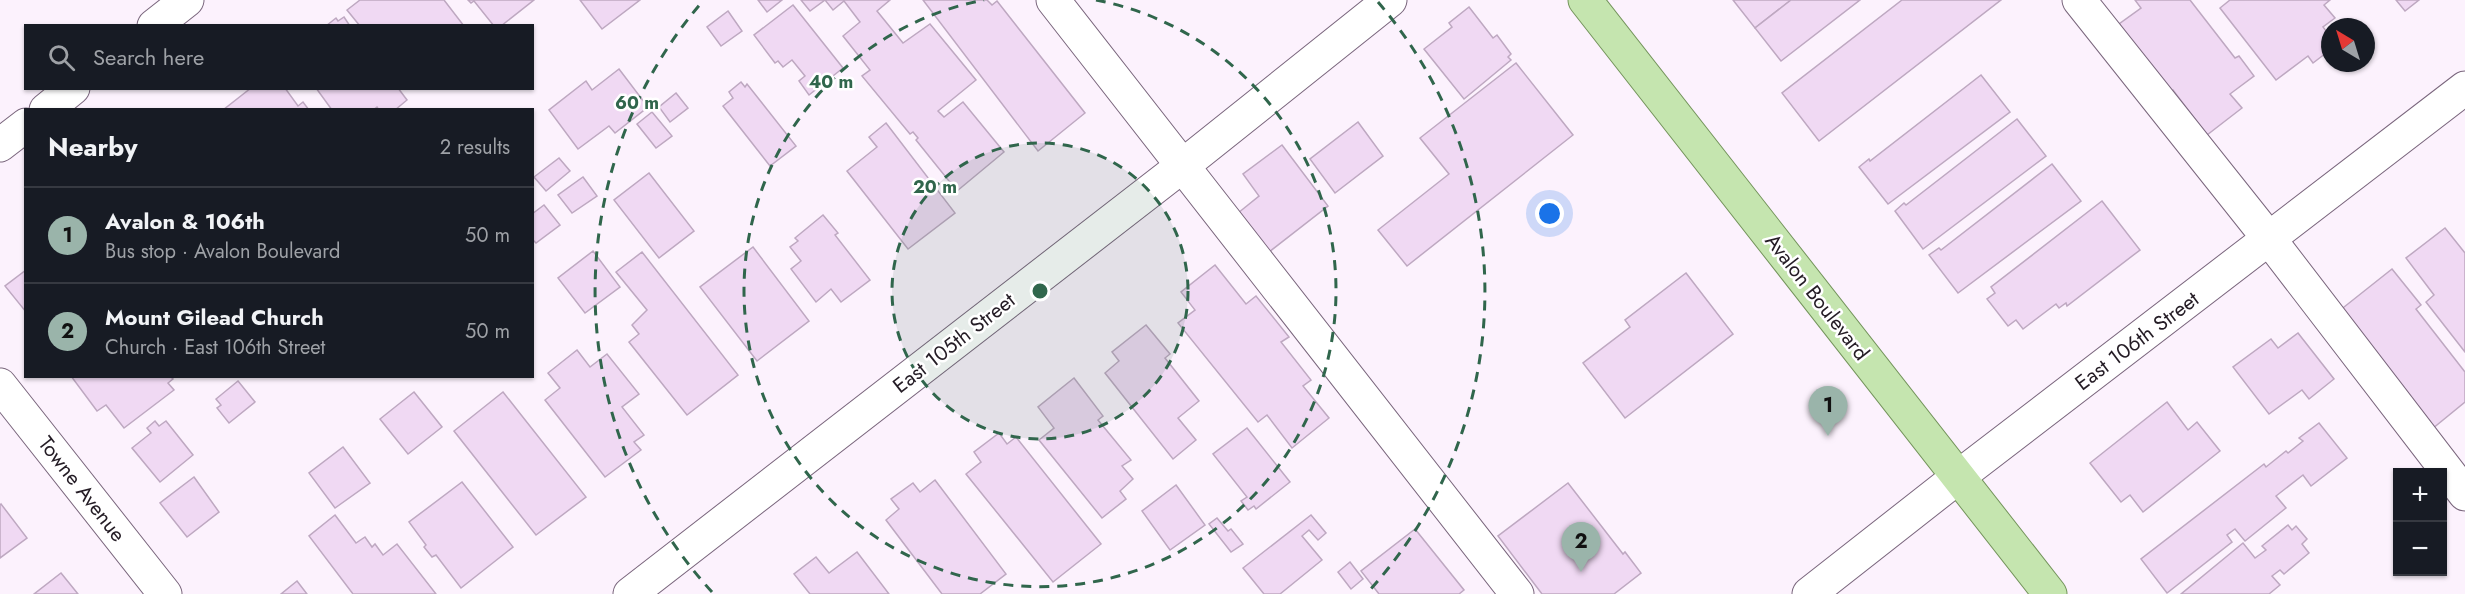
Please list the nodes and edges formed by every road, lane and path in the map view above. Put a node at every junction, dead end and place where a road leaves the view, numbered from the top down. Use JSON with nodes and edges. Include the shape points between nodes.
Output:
{"nodes":[{"id":1,"x":187,"y":0,"type":"edge"},
{"id":2,"x":1053,"y":0,"type":"edge"},
{"id":3,"x":1390,"y":0,"type":"edge"},
{"id":4,"x":1585,"y":0,"type":"edge"},
{"id":5,"x":2079,"y":0,"type":"edge"},
{"id":6,"x":157,"y":24,"type":"edge"},
{"id":7,"x":2465,"y":88,"type":"edge"},
{"id":8,"x":71,"y":90,"type":"edge"},
{"id":9,"x":48,"y":108,"type":"edge"},
{"id":10,"x":24,"y":127,"type":"edge"},
{"id":11,"x":0,"y":145,"type":"edge"},
{"id":12,"x":1181,"y":167,"type":"junction"},
{"id":13,"x":2270,"y":240,"type":"junction"},
{"id":14,"x":0,"y":385,"type":"edge"},
{"id":15,"x":1958,"y":477,"type":"junction"},
{"id":16,"x":2465,"y":495,"type":"edge"},
{"id":17,"x":165,"y":594,"type":"edge"},
{"id":18,"x":630,"y":594,"type":"edge"},
{"id":19,"x":1517,"y":594,"type":"edge"},
{"id":20,"x":1809,"y":594,"type":"edge"},
{"id":21,"x":2050,"y":594,"type":"edge"}],
"edges":[{"from":1,"to":6,"type":"street"},
{"from":2,"to":12,"type":"street"},
{"from":3,"to":12,"type":"street","name":"East 105th Street"},
{"from":4,"to":15,"type":"main road","name":"Avalon Boulevard"},
{"from":5,"to":13,"type":"street"},
{"from":7,"to":13,"type":"street","name":"East 106th Street"},
{"from":8,"to":9,"type":"street"},
{"from":10,"to":11,"type":"street"},
{"from":12,"to":18,"type":"street","name":"East 105th Street"},
{"from":12,"to":19,"type":"street"},
{"from":13,"to":15,"type":"street","name":"East 106th Street"},
{"from":13,"to":16,"type":"street"},
{"from":14,"to":17,"type":"street","name":"Towne Avenue"},
{"from":15,"to":20,"type":"street","name":"East 106th Street"},
{"from":15,"to":21,"type":"main road","name":"Avalon Boulevard"}]}
